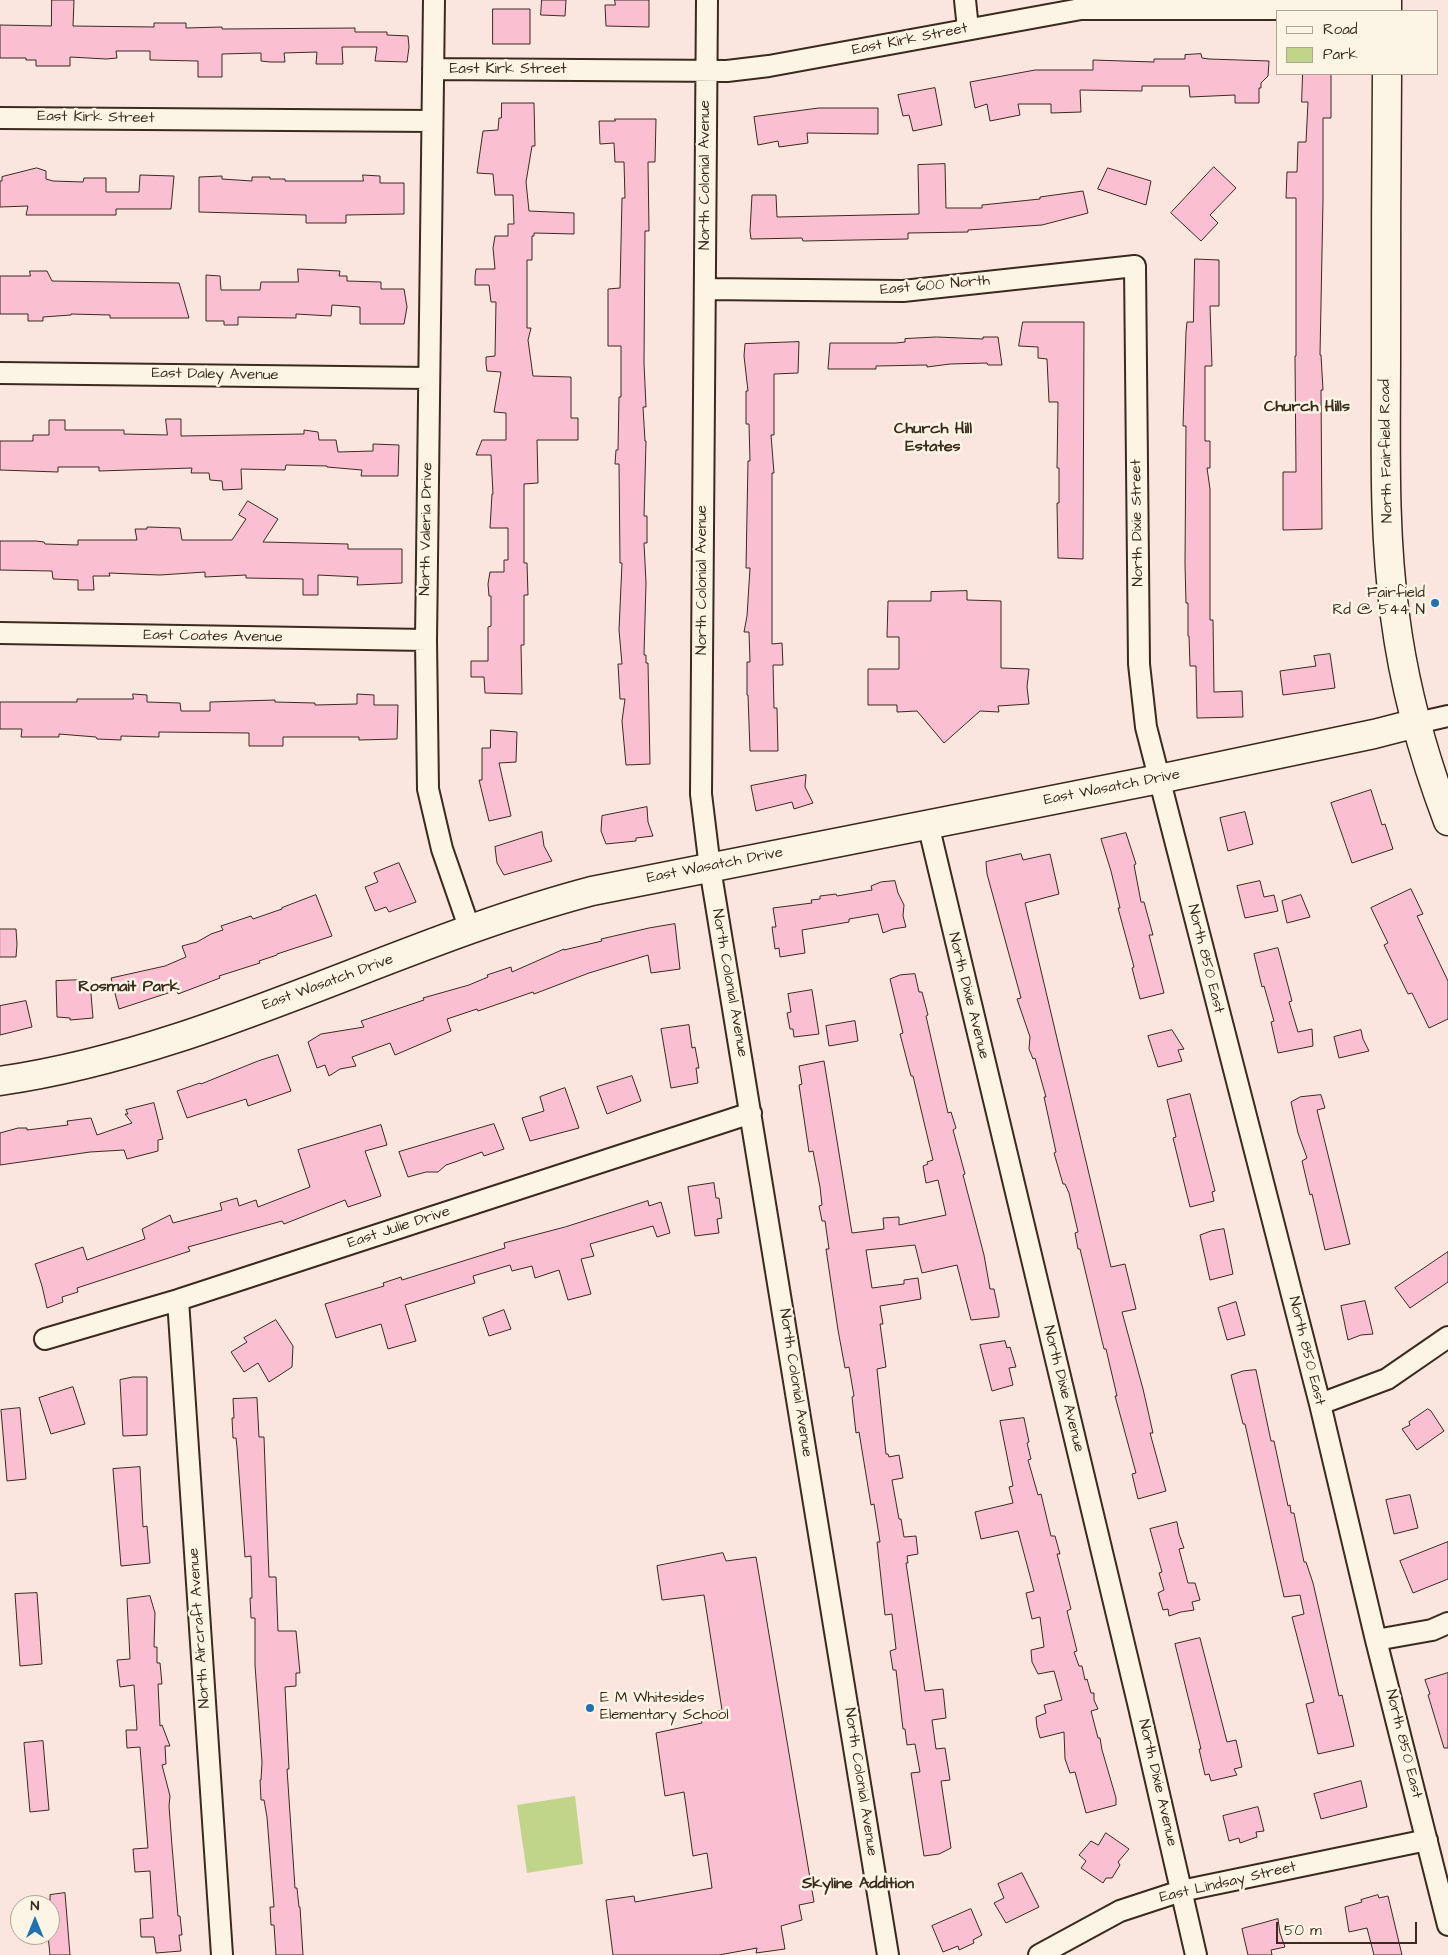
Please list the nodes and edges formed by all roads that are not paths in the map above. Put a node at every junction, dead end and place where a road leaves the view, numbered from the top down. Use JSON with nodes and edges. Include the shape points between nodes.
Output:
{"nodes":[{"id":1,"x":434,"y":0,"type":"edge"},
{"id":2,"x":707,"y":0,"type":"edge"},
{"id":3,"x":965,"y":0,"type":"edge"},
{"id":4,"x":1387,"y":7,"type":"edge"},
{"id":5,"x":968,"y":29,"type":"junction"},
{"id":6,"x":433,"y":69,"type":"junction"},
{"id":7,"x":706,"y":71,"type":"junction"},
{"id":8,"x":1387,"y":75,"type":"edge"},
{"id":9,"x":0,"y":118,"type":"edge"},
{"id":10,"x":432,"y":121,"type":"junction"},
{"id":11,"x":1135,"y":266,"type":"joint"},
{"id":12,"x":705,"y":289,"type":"junction"},
{"id":13,"x":0,"y":373,"type":"edge"},
{"id":14,"x":429,"y":378,"type":"junction"},
{"id":15,"x":0,"y":633,"type":"edge"},
{"id":16,"x":426,"y":640,"type":"junction"},
{"id":17,"x":1448,"y":716,"type":"edge"},
{"id":18,"x":1417,"y":723,"type":"junction"},
{"id":19,"x":1159,"y":779,"type":"junction"},
{"id":20,"x":1448,"y":821,"type":"edge"},
{"id":21,"x":928,"y":824,"type":"junction"},
{"id":22,"x":710,"y":868,"type":"junction"},
{"id":23,"x":470,"y":930,"type":"junction"},
{"id":24,"x":0,"y":1081,"type":"edge"},
{"id":25,"x":751,"y":1113,"type":"junction"},
{"id":26,"x":178,"y":1300,"type":"junction"},
{"id":27,"x":1448,"y":1337,"type":"edge"},
{"id":28,"x":45,"y":1339,"type":"dead end"},
{"id":29,"x":1320,"y":1404,"type":"junction"},
{"id":30,"x":1448,"y":1624,"type":"edge"},
{"id":31,"x":1376,"y":1640,"type":"junction"},
{"id":32,"x":1427,"y":1840,"type":"junction"},
{"id":33,"x":1181,"y":1891,"type":"junction"},
{"id":34,"x":1448,"y":1925,"type":"edge"},
{"id":35,"x":222,"y":1955,"type":"edge"},
{"id":36,"x":888,"y":1955,"type":"edge"},
{"id":37,"x":1039,"y":1955,"type":"edge"},
{"id":38,"x":1196,"y":1955,"type":"edge"}],
"edges":[{"from":1,"to":6,"type":"street"},
{"from":2,"to":7,"type":"street","name":"North Colonial Avenue"},
{"from":3,"to":5,"type":"street"},
{"from":4,"to":5,"type":"street","name":"East Kirk Street","via":[[1090,8]]},
{"from":5,"to":7,"type":"street","name":"East Kirk Street","via":[[754,69]]},
{"from":6,"to":7,"type":"street","name":"East Kirk Street"},
{"from":6,"to":10,"type":"street","name":"North Valeria Drive"},
{"from":7,"to":12,"type":"street","name":"North Colonial Avenue"},
{"from":8,"to":18,"type":"street","name":"North Fairfield Road","via":[[1388,544],[1398,639]]},
{"from":9,"to":10,"type":"street","name":"East Kirk Street"},
{"from":10,"to":14,"type":"street","name":"North Valeria Drive"},
{"from":11,"to":12,"type":"street","name":"East 600 North","via":[[902,292]]},
{"from":11,"to":19,"type":"street","name":"North Dixie Street","via":[[1139,664],[1146,727]]},
{"from":12,"to":22,"type":"street","name":"North Colonial Avenue","via":[[701,794]]},
{"from":13,"to":14,"type":"street","name":"East Daley Avenue"},
{"from":14,"to":16,"type":"street","name":"North Valeria Drive"},
{"from":15,"to":16,"type":"street","name":"East Coates Avenue"},
{"from":16,"to":23,"type":"street","name":"North Valeria Drive","via":[[428,789],[442,850]]},
{"from":17,"to":18,"type":"street","name":"East Wasatch Drive"},
{"from":18,"to":19,"type":"street","name":"East Wasatch Drive"},
{"from":18,"to":20,"type":"street","name":"North Fairfield Road"},
{"from":19,"to":21,"type":"street","name":"East Wasatch Drive"},
{"from":19,"to":29,"type":"street","name":"North 850 East"},
{"from":21,"to":22,"type":"street","name":"East Wasatch Drive"},
{"from":21,"to":33,"type":"street","name":"North Dixie Avenue"},
{"from":22,"to":23,"type":"street","name":"East Wasatch Drive","via":[[592,891]]},
{"from":22,"to":25,"type":"street","name":"North Colonial Avenue"},
{"from":23,"to":24,"type":"street","name":"East Wasatch Drive","via":[[155,1045],[82,1066]]},
{"from":25,"to":26,"type":"street","name":"East Julie Drive"},
{"from":25,"to":36,"type":"street","name":"North Colonial Avenue"},
{"from":26,"to":28,"type":"street","name":"East Julie Drive"},
{"from":26,"to":35,"type":"street","name":"North Aircraft Avenue"},
{"from":27,"to":29,"type":"street","via":[[1386,1379]]},
{"from":29,"to":31,"type":"street","name":"North 850 East"},
{"from":30,"to":31,"type":"street"},
{"from":31,"to":32,"type":"street","name":"North 850 East"},
{"from":32,"to":33,"type":"street","name":"East Lindsay Street"},
{"from":32,"to":34,"type":"street","name":"North 850 East"},
{"from":33,"to":37,"type":"street","name":"East Lindsay Street","via":[[1120,1911]]},
{"from":33,"to":38,"type":"street","name":"North Dixie Avenue"}]}
